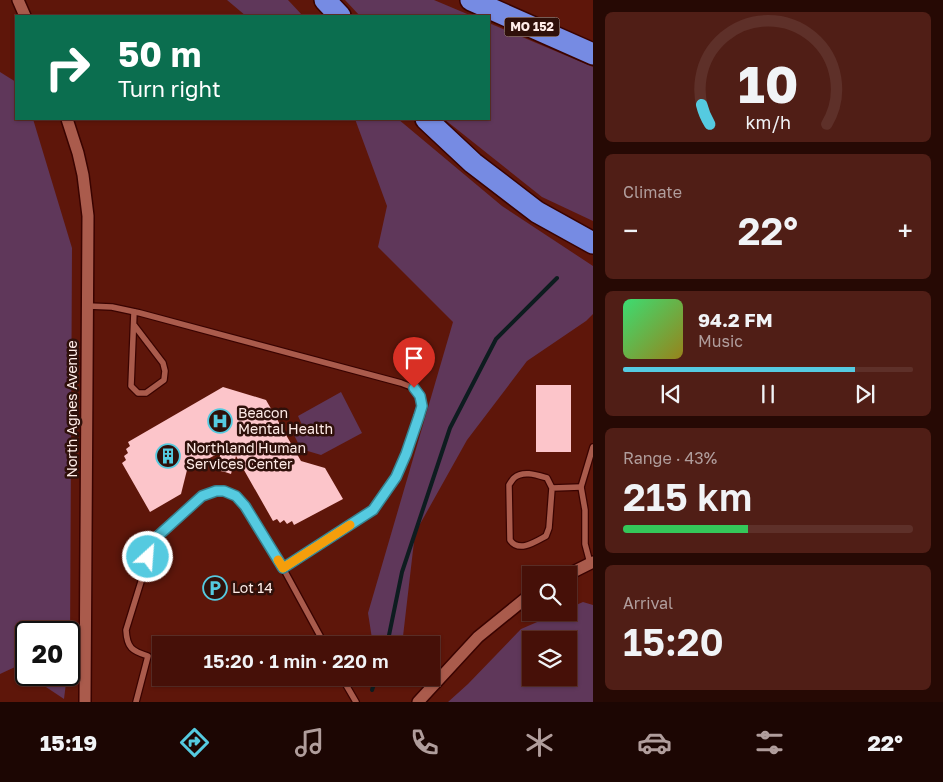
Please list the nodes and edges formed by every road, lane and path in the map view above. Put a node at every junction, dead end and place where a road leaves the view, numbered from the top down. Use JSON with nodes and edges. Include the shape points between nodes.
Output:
{"nodes":[{"id":1,"x":18,"y":0,"type":"edge"},
{"id":2,"x":325,"y":0,"type":"edge"},
{"id":3,"x":471,"y":0,"type":"edge"},
{"id":4,"x":25,"y":15,"type":"edge"},
{"id":5,"x":339,"y":15,"type":"edge"},
{"id":6,"x":593,"y":54,"type":"edge"},
{"id":7,"x":67,"y":120,"type":"edge"},
{"id":8,"x":427,"y":120,"type":"edge"},
{"id":9,"x":593,"y":243,"type":"edge"},
{"id":10,"x":88,"y":306,"type":"junction"},
{"id":11,"x":134,"y":312,"type":"junction"},
{"id":12,"x":134,"y":325,"type":"junction"},
{"id":13,"x":593,"y":447,"type":"edge"},
{"id":14,"x":582,"y":487,"type":"junction"},
{"id":15,"x":552,"y":488,"type":"junction"},
{"id":16,"x":592,"y":562,"type":"edge"},
{"id":17,"x":283,"y":568,"type":"junction"},
{"id":18,"x":577,"y":570,"type":"edge"},
{"id":19,"x":522,"y":601,"type":"edge"},
{"id":20,"x":320,"y":636,"type":"edge"},
{"id":21,"x":346,"y":686,"type":"edge"},
{"id":22,"x":354,"y":701,"type":"edge"},
{"id":23,"x":85,"y":702,"type":"edge"},
{"id":24,"x":136,"y":702,"type":"edge"},
{"id":25,"x":418,"y":702,"type":"edge"}],
"edges":[{"from":1,"to":4,"type":"street"},
{"from":2,"to":5,"type":"highway"},
{"from":3,"to":6,"type":"highway","number":"MO 152"},
{"from":7,"to":10,"type":"street","name":"North Agnes Avenue","via":[[84,175],[88,216]]},
{"from":8,"to":9,"type":"highway","via":[[473,162],[537,212]]},
{"from":10,"to":11,"type":"lane"},
{"from":10,"to":23,"type":"street","name":"North Agnes Avenue"},
{"from":11,"to":12,"type":"lane"},
{"from":11,"to":17,"type":"lane","via":[[401,383],[414,388],[420,396],[422,406],[406,454],[396,477],[373,510]]},
{"from":12,"to":12,"type":"lane","via":[[131,386],[138,393],[146,393],[164,380],[165,370]]},
{"from":13,"to":14,"type":"lane"},
{"from":14,"to":15,"type":"lane"},
{"from":14,"to":16,"type":"lane","via":[[585,544]]},
{"from":15,"to":15,"type":"lane","via":[[547,478],[534,474],[521,474],[514,478],[510,485],[510,540],[513,544],[520,547],[546,536]]},
{"from":16,"to":18,"type":"street"},
{"from":17,"to":20,"type":"lane"},
{"from":17,"to":24,"type":"lane","via":[[245,506],[236,496],[224,491],[202,496],[159,535],[153,543],[126,630],[130,647],[148,656]]},
{"from":19,"to":25,"type":"street","via":[[478,637]]},
{"from":21,"to":22,"type":"lane"}]}
